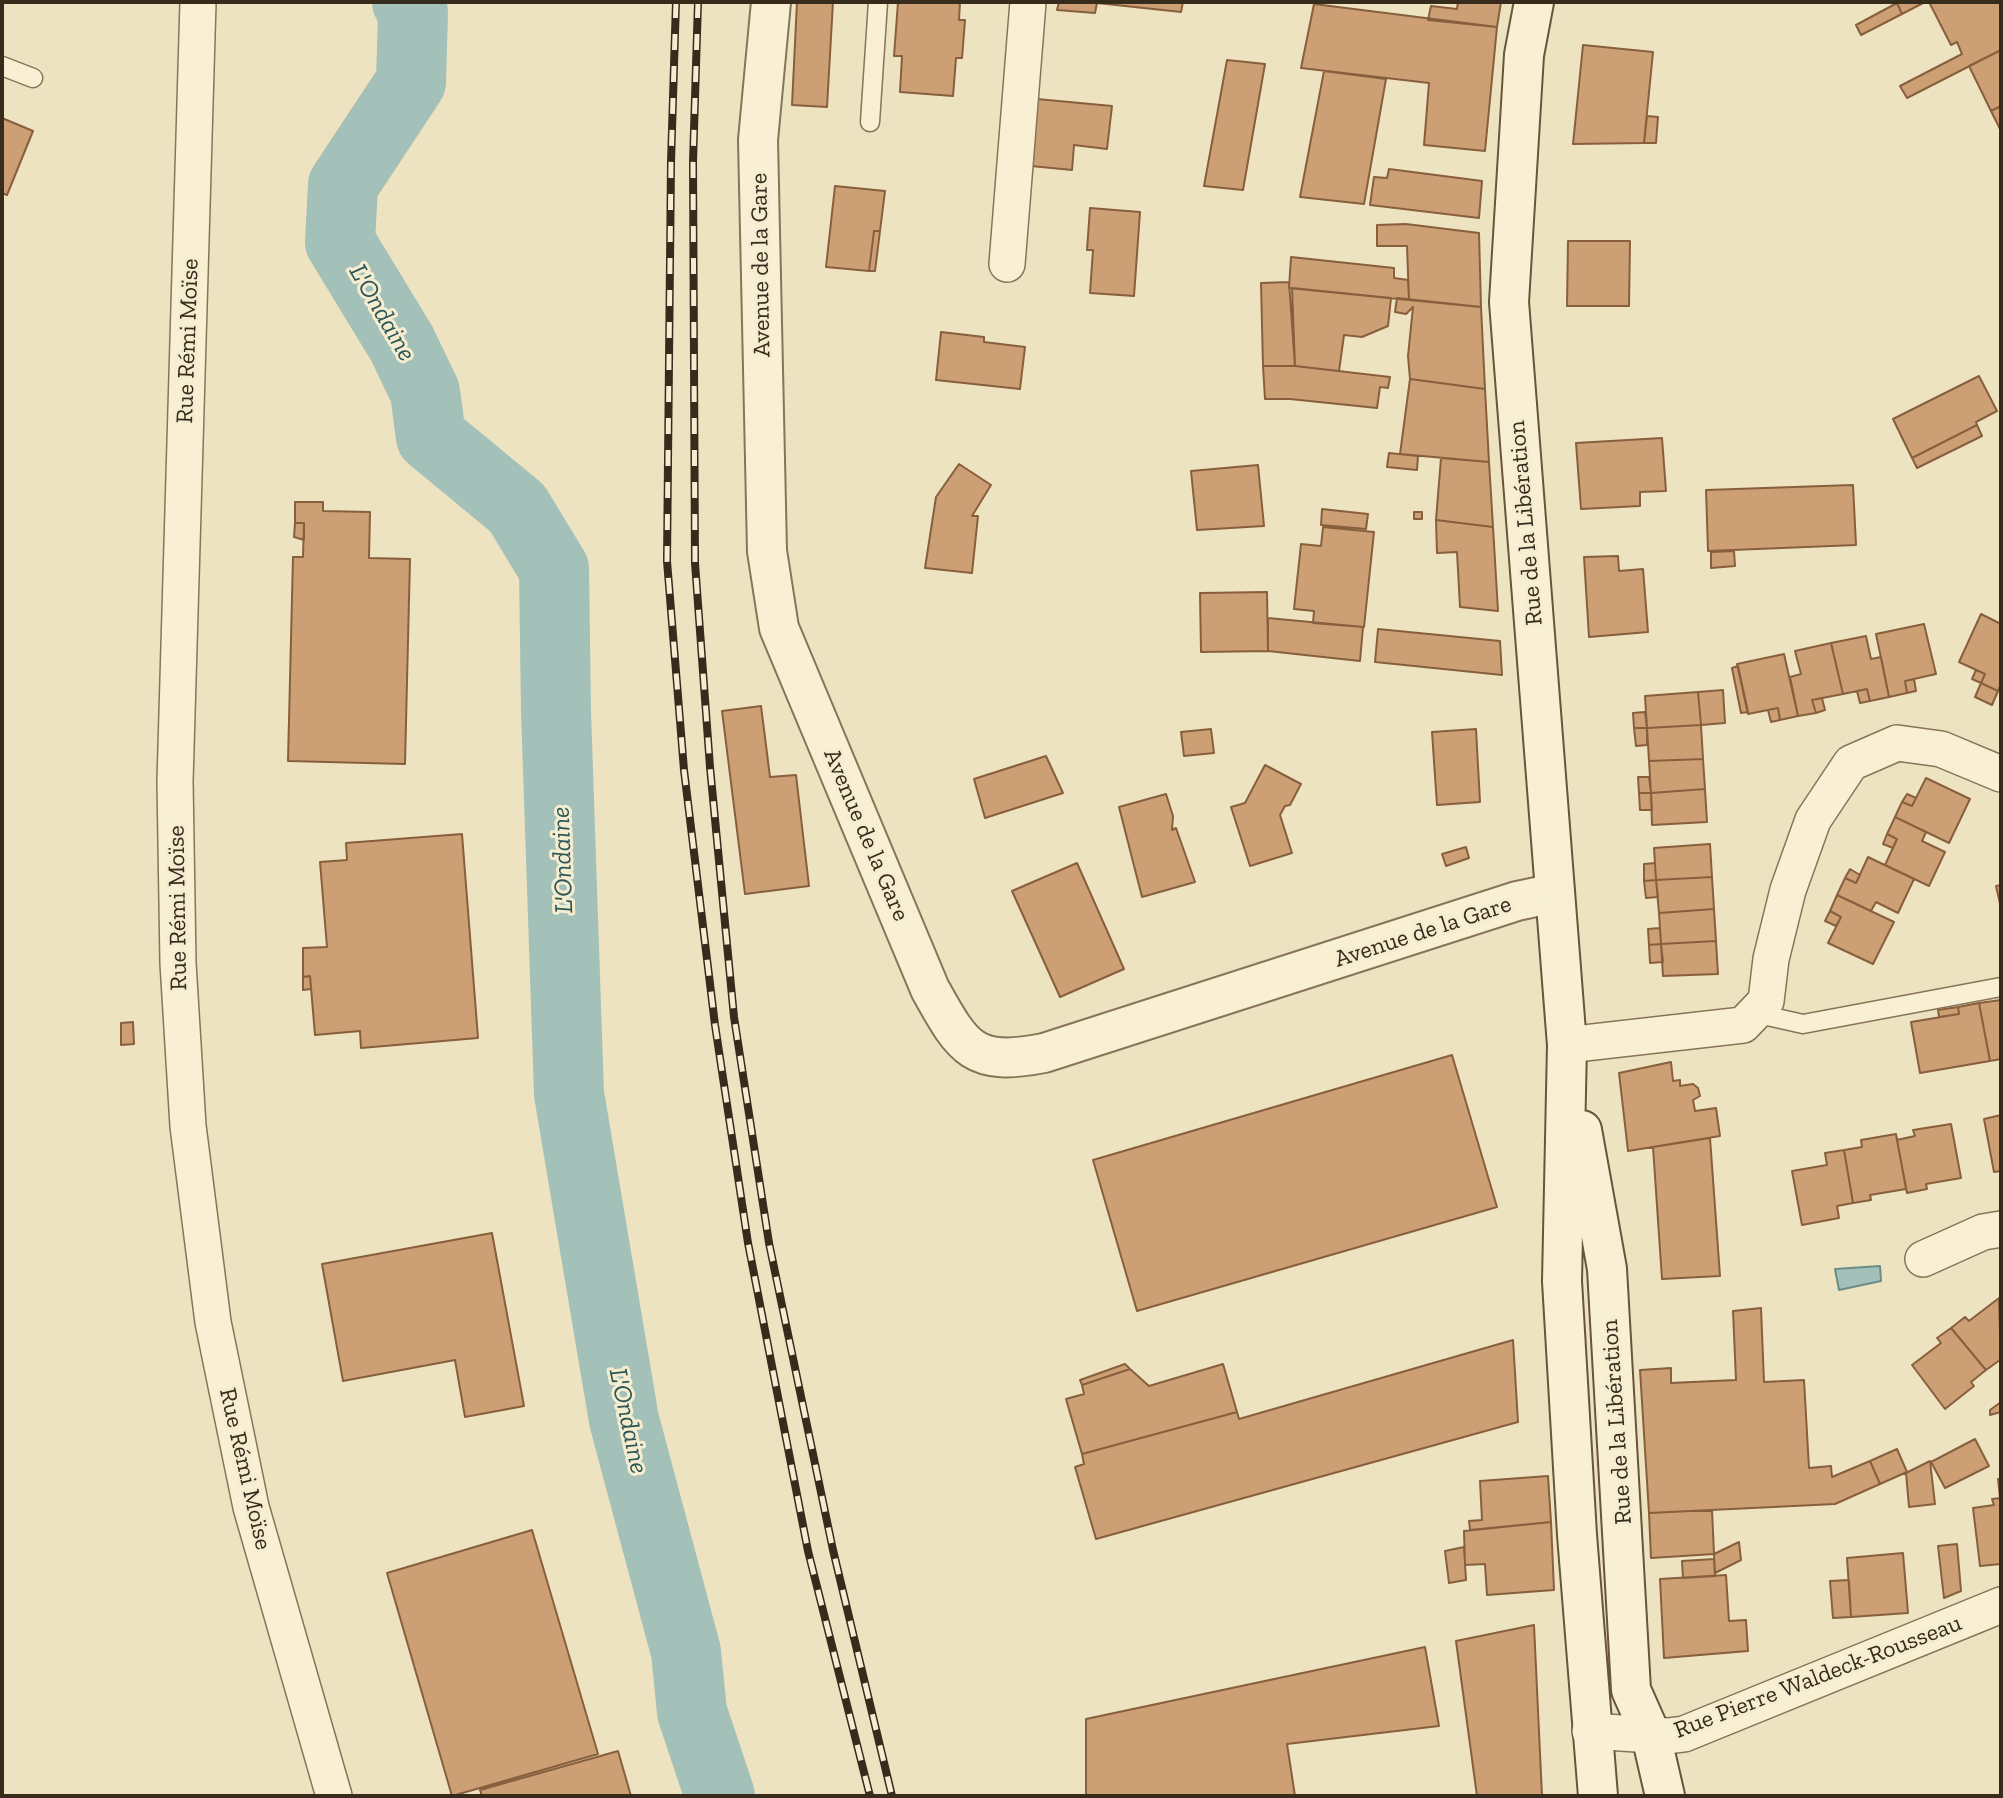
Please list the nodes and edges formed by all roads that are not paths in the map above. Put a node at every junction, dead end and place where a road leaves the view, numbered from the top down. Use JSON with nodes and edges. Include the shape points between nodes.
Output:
{"nodes":[{"id":1,"x":198,"y":2,"type":"edge"},
{"id":2,"x":772,"y":2,"type":"edge"},
{"id":3,"x":878,"y":2,"type":"edge"},
{"id":4,"x":1028,"y":2,"type":"edge"},
{"id":5,"x":1534,"y":2,"type":"edge"},
{"id":6,"x":2,"y":66,"type":"edge"},
{"id":7,"x":33,"y":78,"type":"dead end"},
{"id":8,"x":870,"y":122,"type":"dead end"},
{"id":9,"x":1007,"y":264,"type":"dead end"},
{"id":10,"x":2001,"y":774,"type":"edge"},
{"id":11,"x":1555,"y":893,"type":"junction"},
{"id":12,"x":2001,"y":988,"type":"edge"},
{"id":13,"x":1754,"y":1013,"type":"junction"},
{"id":14,"x":1567,"y":1045,"type":"junction"},
{"id":15,"x":2001,"y":1229,"type":"edge"},
{"id":16,"x":1923,"y":1259,"type":"dead end"},
{"id":17,"x":2001,"y":1605,"type":"edge"},
{"id":18,"x":1590,"y":1731,"type":"junction"},
{"id":19,"x":1651,"y":1735,"type":"junction"},
{"id":20,"x":334,"y":1796,"type":"edge"},
{"id":21,"x":1598,"y":1796,"type":"edge"},
{"id":22,"x":1665,"y":1796,"type":"edge"}],
"edges":[{"from":1,"to":20,"type":"street","name":"Rue Rémi Moïse","via":[[175,781],[177,963],[188,1126],[213,1322],[251,1507]]},
{"from":2,"to":11,"type":"main road","name":"Avenue de la Gare","via":[[758,140],[767,551],[779,628],[930,989],[957,1036],[981,1054],[1009,1060],[1044,1053],[1517,901]]},
{"from":3,"to":8,"type":"lane"},
{"from":4,"to":9,"type":"street"},
{"from":5,"to":11,"type":"main road","name":"Rue de la Libération","via":[[1524,55],[1509,302]]},
{"from":6,"to":7,"type":"lane"},
{"from":10,"to":13,"type":"street","via":[[1941,749],[1897,743],[1851,763],[1814,820],[1788,890],[1770,959],[1766,1001]]},
{"from":11,"to":14,"type":"main road","name":"Rue de la Libération"},
{"from":12,"to":13,"type":"lane","via":[[1803,1024]]},
{"from":13,"to":14,"type":"street","via":[[1743,1025]]},
{"from":14,"to":18,"type":"main road","name":"Rue de la Libération","via":[[1562,1281]]},
{"from":14,"to":19,"type":"main road","name":"Rue de la Libération","via":[[1606,1269],[1631,1690]]},
{"from":15,"to":16,"type":"street","via":[[1983,1232]]},
{"from":17,"to":19,"type":"street","name":"Rue Pierre Waldeck-Rousseau","via":[[1684,1734]]},
{"from":18,"to":19,"type":"street","name":"Rue Pierre Waldeck-Rousseau"},
{"from":18,"to":21,"type":"main road","name":"Rue de la Libération"},
{"from":19,"to":22,"type":"main road","name":"Rue de la Libération"}]}
